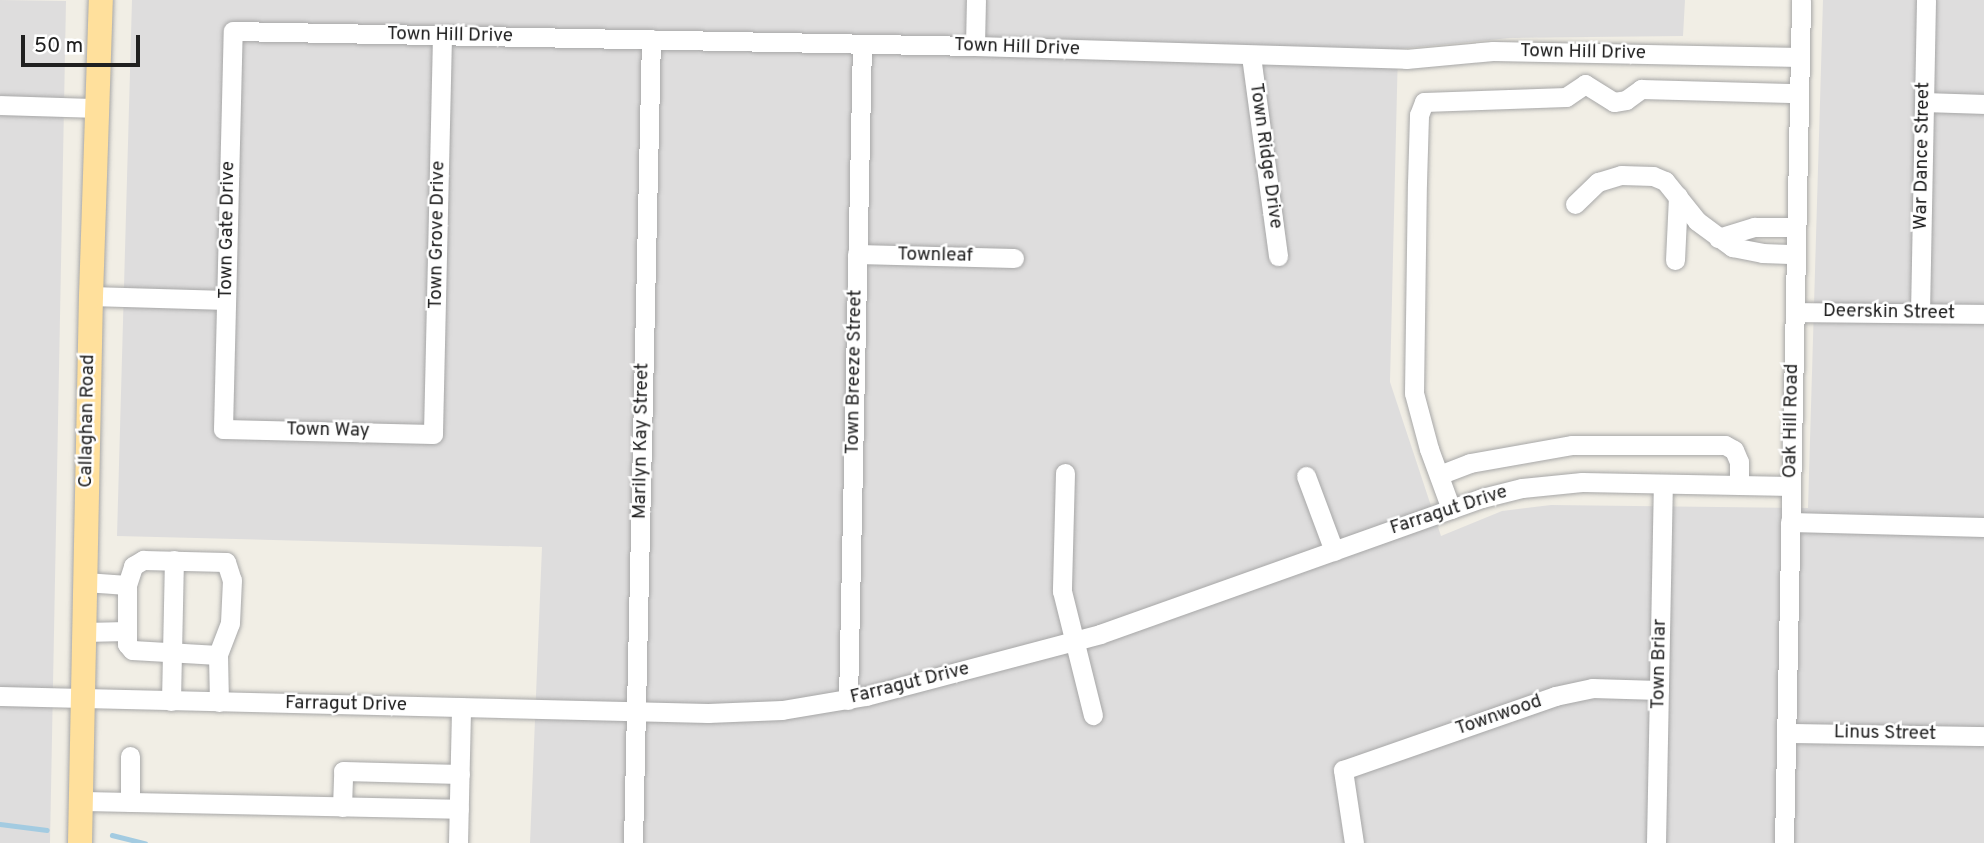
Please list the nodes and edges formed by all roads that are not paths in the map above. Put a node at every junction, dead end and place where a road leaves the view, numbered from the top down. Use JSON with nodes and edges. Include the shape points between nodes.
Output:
{"nodes":[{"id":1,"x":101,"y":0,"type":"edge"},
{"id":2,"x":976,"y":0,"type":"edge"},
{"id":3,"x":1801,"y":0,"type":"edge"},
{"id":4,"x":1926,"y":0,"type":"edge"},
{"id":5,"x":233,"y":31,"type":"joint"},
{"id":6,"x":442,"y":36,"type":"junction"},
{"id":7,"x":651,"y":39,"type":"junction"},
{"id":8,"x":862,"y":44,"type":"junction"},
{"id":9,"x":975,"y":46,"type":"junction"},
{"id":10,"x":1251,"y":56,"type":"junction"},
{"id":11,"x":1800,"y":57,"type":"junction"},
{"id":12,"x":1799,"y":93,"type":"junction"},
{"id":13,"x":1925,"y":102,"type":"junction"},
{"id":14,"x":1984,"y":104,"type":"edge"},
{"id":15,"x":0,"y":105,"type":"edge"},
{"id":16,"x":98,"y":108,"type":"junction"},
{"id":17,"x":1678,"y":196,"type":"junction"},
{"id":18,"x":1575,"y":204,"type":"dead end"},
{"id":19,"x":1796,"y":227,"type":"junction"},
{"id":20,"x":1718,"y":238,"type":"junction"},
{"id":21,"x":857,"y":254,"type":"junction"},
{"id":22,"x":1796,"y":254,"type":"junction"},
{"id":23,"x":1278,"y":256,"type":"dead end"},
{"id":24,"x":1014,"y":258,"type":"dead end"},
{"id":25,"x":1675,"y":260,"type":"dead end"},
{"id":26,"x":91,"y":296,"type":"junction"},
{"id":27,"x":226,"y":300,"type":"junction"},
{"id":28,"x":1795,"y":312,"type":"junction"},
{"id":29,"x":1920,"y":313,"type":"junction"},
{"id":30,"x":1984,"y":314,"type":"edge"},
{"id":31,"x":223,"y":429,"type":"joint"},
{"id":32,"x":433,"y":434,"type":"joint"},
{"id":33,"x":1065,"y":473,"type":"dead end"},
{"id":34,"x":1439,"y":475,"type":"junction"},
{"id":35,"x":1306,"y":476,"type":"dead end"},
{"id":36,"x":1663,"y":484,"type":"junction"},
{"id":37,"x":1739,"y":485,"type":"junction"},
{"id":38,"x":1791,"y":486,"type":"junction"},
{"id":39,"x":1451,"y":509,"type":"junction"},
{"id":40,"x":1790,"y":522,"type":"junction"},
{"id":41,"x":1984,"y":527,"type":"edge"},
{"id":42,"x":1334,"y":551,"type":"junction"},
{"id":43,"x":174,"y":560,"type":"junction"},
{"id":44,"x":85,"y":582,"type":"junction"},
{"id":45,"x":127,"y":585,"type":"junction"},
{"id":46,"x":127,"y":631,"type":"junction"},
{"id":47,"x":84,"y":632,"type":"junction"},
{"id":48,"x":1072,"y":641,"type":"junction"},
{"id":49,"x":172,"y":653,"type":"junction"},
{"id":50,"x":218,"y":655,"type":"junction"},
{"id":51,"x":1659,"y":690,"type":"junction"},
{"id":52,"x":0,"y":696,"type":"edge"},
{"id":53,"x":83,"y":699,"type":"junction"},
{"id":54,"x":848,"y":700,"type":"junction"},
{"id":55,"x":171,"y":701,"type":"junction"},
{"id":56,"x":219,"y":702,"type":"junction"},
{"id":57,"x":461,"y":707,"type":"junction"},
{"id":58,"x":636,"y":711,"type":"junction"},
{"id":59,"x":1093,"y":715,"type":"dead end"},
{"id":60,"x":1786,"y":733,"type":"junction"},
{"id":61,"x":1984,"y":736,"type":"edge"},
{"id":62,"x":130,"y":756,"type":"dead end"},
{"id":63,"x":460,"y":774,"type":"junction"},
{"id":64,"x":81,"y":801,"type":"junction"},
{"id":65,"x":130,"y":802,"type":"junction"},
{"id":66,"x":342,"y":807,"type":"junction"},
{"id":67,"x":458,"y":809,"type":"junction"},
{"id":68,"x":80,"y":843,"type":"edge"},
{"id":69,"x":458,"y":843,"type":"edge"},
{"id":70,"x":633,"y":843,"type":"edge"},
{"id":71,"x":1354,"y":843,"type":"edge"},
{"id":72,"x":1656,"y":843,"type":"edge"},
{"id":73,"x":1784,"y":843,"type":"edge"}],
"edges":[{"from":1,"to":16,"type":"main road","name":"Callaghan Road"},
{"from":2,"to":9,"type":"street"},
{"from":3,"to":11,"type":"street","name":"Oak Hill Road"},
{"from":4,"to":13,"type":"street","name":"War Dance Street"},
{"from":5,"to":6,"type":"street","name":"Town Hill Drive"},
{"from":5,"to":27,"type":"street","name":"Town Gate Drive"},
{"from":6,"to":7,"type":"street","name":"Town Hill Drive"},
{"from":6,"to":32,"type":"street","name":"Town Grove Drive"},
{"from":7,"to":8,"type":"street","name":"Town Hill Drive"},
{"from":7,"to":58,"type":"street","name":"Marilyn Kay Street"},
{"from":8,"to":9,"type":"street","name":"Town Hill Drive"},
{"from":8,"to":21,"type":"street","name":"Town Breeze Street"},
{"from":9,"to":10,"type":"street","name":"Town Hill Drive"},
{"from":10,"to":11,"type":"street","name":"Town Hill Drive","via":[[1406,59],[1493,51]]},
{"from":10,"to":23,"type":"street","name":"Town Ridge Drive"},
{"from":11,"to":12,"type":"street","name":"Oak Hill Road"},
{"from":12,"to":19,"type":"street","name":"Oak Hill Road"},
{"from":12,"to":34,"type":"street","via":[[1641,89],[1614,102],[1585,84],[1566,97],[1424,102],[1419,115],[1415,393]]},
{"from":13,"to":14,"type":"street"},
{"from":13,"to":29,"type":"street","name":"War Dance Street"},
{"from":15,"to":16,"type":"street"},
{"from":16,"to":26,"type":"main road","name":"Callaghan Road"},
{"from":17,"to":18,"type":"street","via":[[1665,181],[1653,176],[1621,175],[1598,182]]},
{"from":17,"to":20,"type":"street"},
{"from":17,"to":25,"type":"street"},
{"from":19,"to":20,"type":"street","via":[[1754,228]]},
{"from":19,"to":22,"type":"street","name":"Oak Hill Road"},
{"from":20,"to":22,"type":"street","via":[[1732,247]]},
{"from":21,"to":24,"type":"street","name":"Townleaf"},
{"from":21,"to":54,"type":"street","name":"Town Breeze Street"},
{"from":22,"to":28,"type":"street","name":"Oak Hill Road"},
{"from":26,"to":27,"type":"street"},
{"from":26,"to":44,"type":"main road","name":"Callaghan Road"},
{"from":27,"to":31,"type":"street","name":"Town Gate Drive"},
{"from":28,"to":29,"type":"street","name":"Deerskin Street"},
{"from":28,"to":38,"type":"street","name":"Oak Hill Road"},
{"from":29,"to":30,"type":"street","name":"Deerskin Street"},
{"from":31,"to":32,"type":"street","name":"Town Way"},
{"from":33,"to":48,"type":"street","via":[[1062,591]]},
{"from":34,"to":37,"type":"street","via":[[1471,463],[1572,444],[1725,445],[1734,450],[1739,462]]},
{"from":34,"to":39,"type":"street"},
{"from":35,"to":42,"type":"street"},
{"from":36,"to":37,"type":"street","name":"Farragut Drive"},
{"from":36,"to":39,"type":"street","name":"Farragut Drive","via":[[1582,482],[1522,488]]},
{"from":36,"to":51,"type":"street","name":"Town Briar"},
{"from":37,"to":38,"type":"street","name":"Farragut Drive"},
{"from":38,"to":40,"type":"street","name":"Oak Hill Road"},
{"from":39,"to":42,"type":"street","name":"Farragut Drive"},
{"from":40,"to":41,"type":"street"},
{"from":40,"to":60,"type":"street","name":"Oak Hill Road"},
{"from":42,"to":48,"type":"street","name":"Farragut Drive","via":[[1143,621]]},
{"from":43,"to":45,"type":"street","via":[[143,560],[133,566]]},
{"from":43,"to":49,"type":"street"},
{"from":43,"to":50,"type":"street","via":[[216,560],[226,562],[231,570],[230,623]]},
{"from":44,"to":45,"type":"street"},
{"from":44,"to":47,"type":"main road","name":"Callaghan Road"},
{"from":45,"to":46,"type":"street"},
{"from":46,"to":47,"type":"street"},
{"from":46,"to":49,"type":"street","via":[[132,650]]},
{"from":47,"to":53,"type":"main road","name":"Callaghan Road"},
{"from":48,"to":54,"type":"street","name":"Farragut Drive"},
{"from":48,"to":59,"type":"street"},
{"from":49,"to":50,"type":"street"},
{"from":49,"to":55,"type":"street"},
{"from":50,"to":56,"type":"street"},
{"from":51,"to":71,"type":"street","name":"Townwood","via":[[1592,688],[1555,696],[1343,770]]},
{"from":51,"to":72,"type":"street","name":"Town Briar"},
{"from":52,"to":53,"type":"street","name":"Farragut Drive"},
{"from":53,"to":55,"type":"street","name":"Farragut Drive"},
{"from":53,"to":64,"type":"main road","name":"Callaghan Road"},
{"from":54,"to":58,"type":"street","name":"Farragut Drive","via":[[782,710]]},
{"from":55,"to":56,"type":"street","name":"Farragut Drive"},
{"from":56,"to":57,"type":"street","name":"Farragut Drive"},
{"from":57,"to":58,"type":"street","name":"Farragut Drive"},
{"from":57,"to":63,"type":"street"},
{"from":58,"to":70,"type":"street","name":"Marilyn Kay Street"},
{"from":60,"to":61,"type":"street","name":"Linus Street"},
{"from":60,"to":73,"type":"street","name":"Oak Hill Road"},
{"from":62,"to":65,"type":"street"},
{"from":63,"to":66,"type":"street","via":[[342,771]]},
{"from":63,"to":67,"type":"street"},
{"from":64,"to":65,"type":"street"},
{"from":64,"to":68,"type":"main road","name":"Callaghan Road"},
{"from":65,"to":66,"type":"street"},
{"from":66,"to":67,"type":"street"},
{"from":67,"to":69,"type":"street"}]}
